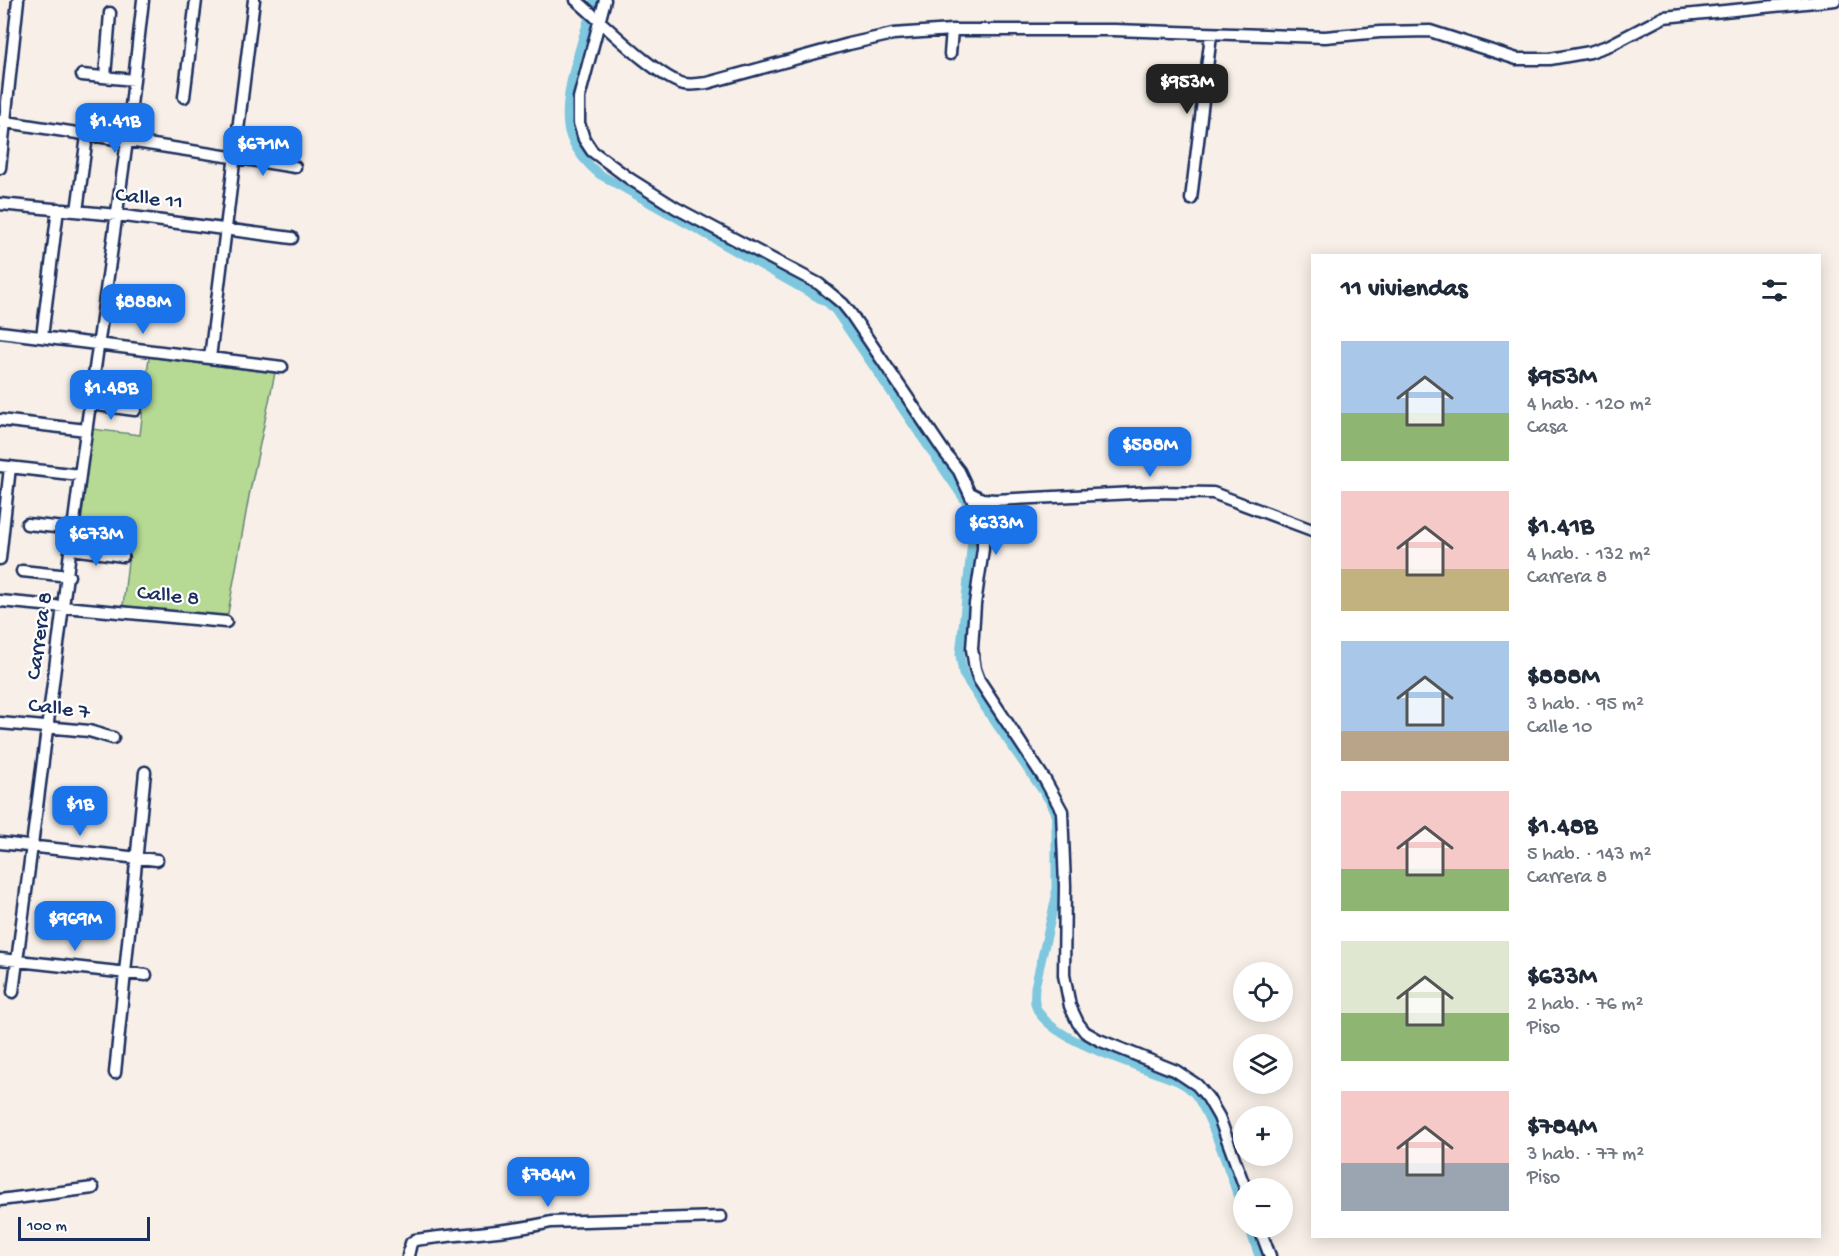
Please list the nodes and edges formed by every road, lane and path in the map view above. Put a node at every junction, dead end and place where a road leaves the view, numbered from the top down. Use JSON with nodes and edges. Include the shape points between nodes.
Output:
{"nodes":[{"id":1,"x":18,"y":0,"type":"edge"},
{"id":2,"x":143,"y":0,"type":"edge"},
{"id":3,"x":196,"y":0,"type":"edge"},
{"id":4,"x":254,"y":0,"type":"edge"},
{"id":5,"x":576,"y":0,"type":"edge"},
{"id":6,"x":605,"y":0,"type":"edge"},
{"id":7,"x":1835,"y":0,"type":"edge"},
{"id":8,"x":110,"y":13,"type":"dead end"},
{"id":9,"x":599,"y":20,"type":"junction"},
{"id":10,"x":952,"y":30,"type":"junction"},
{"id":11,"x":1211,"y":35,"type":"junction"},
{"id":12,"x":950,"y":54,"type":"dead end"},
{"id":13,"x":82,"y":75,"type":"dead end"},
{"id":14,"x":105,"y":77,"type":"junction"},
{"id":15,"x":134,"y":80,"type":"junction"},
{"id":16,"x":184,"y":97,"type":"dead end"},
{"id":17,"x":2,"y":121,"type":"edge"},
{"id":18,"x":87,"y":136,"type":"junction"},
{"id":19,"x":127,"y":141,"type":"junction"},
{"id":20,"x":234,"y":159,"type":"junction"},
{"id":21,"x":295,"y":167,"type":"dead end"},
{"id":22,"x":0,"y":168,"type":"edge"},
{"id":23,"x":1191,"y":199,"type":"dead end"},
{"id":24,"x":0,"y":204,"type":"edge"},
{"id":25,"x":58,"y":209,"type":"junction"},
{"id":26,"x":77,"y":212,"type":"junction"},
{"id":27,"x":117,"y":215,"type":"junction"},
{"id":28,"x":225,"y":228,"type":"junction"},
{"id":29,"x":292,"y":238,"type":"dead end"},
{"id":30,"x":0,"y":332,"type":"edge"},
{"id":31,"x":42,"y":337,"type":"junction"},
{"id":32,"x":99,"y":344,"type":"junction"},
{"id":33,"x":210,"y":358,"type":"junction"},
{"id":34,"x":282,"y":367,"type":"dead end"},
{"id":35,"x":90,"y":404,"type":"junction"},
{"id":36,"x":135,"y":410,"type":"dead end"},
{"id":37,"x":0,"y":420,"type":"edge"},
{"id":38,"x":87,"y":430,"type":"junction"},
{"id":39,"x":5,"y":466,"type":"edge"},
{"id":40,"x":80,"y":475,"type":"junction"},
{"id":41,"x":970,"y":493,"type":"junction"},
{"id":42,"x":27,"y":524,"type":"dead end"},
{"id":43,"x":74,"y":529,"type":"junction"},
{"id":44,"x":1311,"y":530,"type":"edge"},
{"id":45,"x":72,"y":549,"type":"junction"},
{"id":46,"x":123,"y":556,"type":"dead end"},
{"id":47,"x":0,"y":560,"type":"edge"},
{"id":48,"x":22,"y":572,"type":"dead end"},
{"id":49,"x":69,"y":576,"type":"junction"},
{"id":50,"x":0,"y":601,"type":"edge"},
{"id":51,"x":65,"y":607,"type":"junction"},
{"id":52,"x":226,"y":622,"type":"dead end"},
{"id":53,"x":0,"y":723,"type":"edge"},
{"id":54,"x":48,"y":727,"type":"junction"},
{"id":55,"x":114,"y":738,"type":"dead end"},
{"id":56,"x":145,"y":772,"type":"dead end"},
{"id":57,"x":0,"y":843,"type":"edge"},
{"id":58,"x":33,"y":846,"type":"junction"},
{"id":59,"x":137,"y":858,"type":"junction"},
{"id":60,"x":157,"y":860,"type":"dead end"},
{"id":61,"x":0,"y":959,"type":"edge"},
{"id":62,"x":16,"y":960,"type":"junction"},
{"id":63,"x":126,"y":973,"type":"junction"},
{"id":64,"x":146,"y":975,"type":"dead end"},
{"id":65,"x":14,"y":992,"type":"dead end"},
{"id":66,"x":115,"y":1073,"type":"dead end"},
{"id":67,"x":1241,"y":1178,"type":"edge"},
{"id":68,"x":93,"y":1188,"type":"dead end"},
{"id":69,"x":0,"y":1200,"type":"edge"},
{"id":70,"x":721,"y":1217,"type":"dead end"},
{"id":71,"x":1263,"y":1238,"type":"edge"},
{"id":72,"x":408,"y":1256,"type":"edge"},
{"id":73,"x":1270,"y":1256,"type":"edge"}],
"edges":[{"from":1,"to":17,"type":"street"},
{"from":2,"to":15,"type":"street","name":"Carrera 8"},
{"from":3,"to":16,"type":"street"},
{"from":4,"to":20,"type":"street"},
{"from":5,"to":9,"type":"street"},
{"from":6,"to":9,"type":"street"},
{"from":7,"to":11,"type":"street","via":[[1675,15],[1590,52],[1529,60],[1430,31],[1325,37]]},
{"from":8,"to":14,"type":"street"},
{"from":9,"to":10,"type":"street","via":[[658,70],[685,84],[708,83],[893,34]]},
{"from":9,"to":41,"type":"street","via":[[578,112],[584,139],[592,151],[676,208],[819,285],[843,304],[959,471]]},
{"from":10,"to":11,"type":"street","via":[[1114,30]]},
{"from":10,"to":12,"type":"street"},
{"from":11,"to":23,"type":"street"},
{"from":13,"to":14,"type":"street"},
{"from":14,"to":15,"type":"street"},
{"from":15,"to":19,"type":"street","name":"Carrera 8"},
{"from":17,"to":18,"type":"street"},
{"from":17,"to":22,"type":"street"},
{"from":18,"to":19,"type":"street"},
{"from":18,"to":26,"type":"street"},
{"from":19,"to":20,"type":"street"},
{"from":19,"to":27,"type":"street","name":"Carrera 8"},
{"from":20,"to":21,"type":"street"},
{"from":20,"to":28,"type":"street"},
{"from":24,"to":25,"type":"street","name":"Calle 11"},
{"from":25,"to":26,"type":"street","name":"Calle 11"},
{"from":25,"to":31,"type":"street"},
{"from":26,"to":27,"type":"street","name":"Calle 11"},
{"from":27,"to":28,"type":"street","name":"Calle 11"},
{"from":27,"to":32,"type":"street","name":"Carrera 8"},
{"from":28,"to":29,"type":"street","name":"Calle 11"},
{"from":28,"to":33,"type":"street"},
{"from":30,"to":31,"type":"street"},
{"from":31,"to":32,"type":"street"},
{"from":32,"to":33,"type":"street"},
{"from":32,"to":35,"type":"street","name":"Carrera 8"},
{"from":33,"to":34,"type":"street"},
{"from":35,"to":36,"type":"street"},
{"from":35,"to":38,"type":"street","name":"Carrera 8"},
{"from":37,"to":38,"type":"street"},
{"from":38,"to":40,"type":"street","name":"Carrera 8"},
{"from":39,"to":40,"type":"street"},
{"from":39,"to":47,"type":"street"},
{"from":40,"to":43,"type":"street","name":"Carrera 8"},
{"from":41,"to":44,"type":"street","via":[[994,500],[1213,493]]},
{"from":41,"to":67,"type":"street","via":[[983,534],[972,649],[975,669],[1062,811],[1063,964],[1071,1006],[1084,1032],[1176,1071],[1197,1085],[1219,1117]]},
{"from":42,"to":43,"type":"street"},
{"from":43,"to":45,"type":"street","name":"Carrera 8"},
{"from":45,"to":46,"type":"street"},
{"from":45,"to":49,"type":"street","name":"Carrera 8"},
{"from":48,"to":49,"type":"street"},
{"from":49,"to":51,"type":"street","name":"Carrera 8"},
{"from":50,"to":51,"type":"street","name":"Calle 8"},
{"from":51,"to":52,"type":"street","name":"Calle 8"},
{"from":51,"to":54,"type":"street","name":"Carrera 8"},
{"from":53,"to":54,"type":"street","name":"Calle 7"},
{"from":54,"to":55,"type":"street","name":"Calle 7"},
{"from":54,"to":58,"type":"street","name":"Carrera 8"},
{"from":56,"to":59,"type":"street"},
{"from":57,"to":58,"type":"street"},
{"from":58,"to":59,"type":"street"},
{"from":58,"to":62,"type":"street","name":"Carrera 8"},
{"from":59,"to":60,"type":"street"},
{"from":59,"to":63,"type":"street"},
{"from":61,"to":62,"type":"street"},
{"from":62,"to":63,"type":"street"},
{"from":62,"to":65,"type":"street","name":"Carrera 8"},
{"from":63,"to":64,"type":"street"},
{"from":63,"to":66,"type":"street"},
{"from":68,"to":69,"type":"street"},
{"from":70,"to":72,"type":"street","via":[[551,1222],[415,1240]]},
{"from":71,"to":73,"type":"street"}]}
